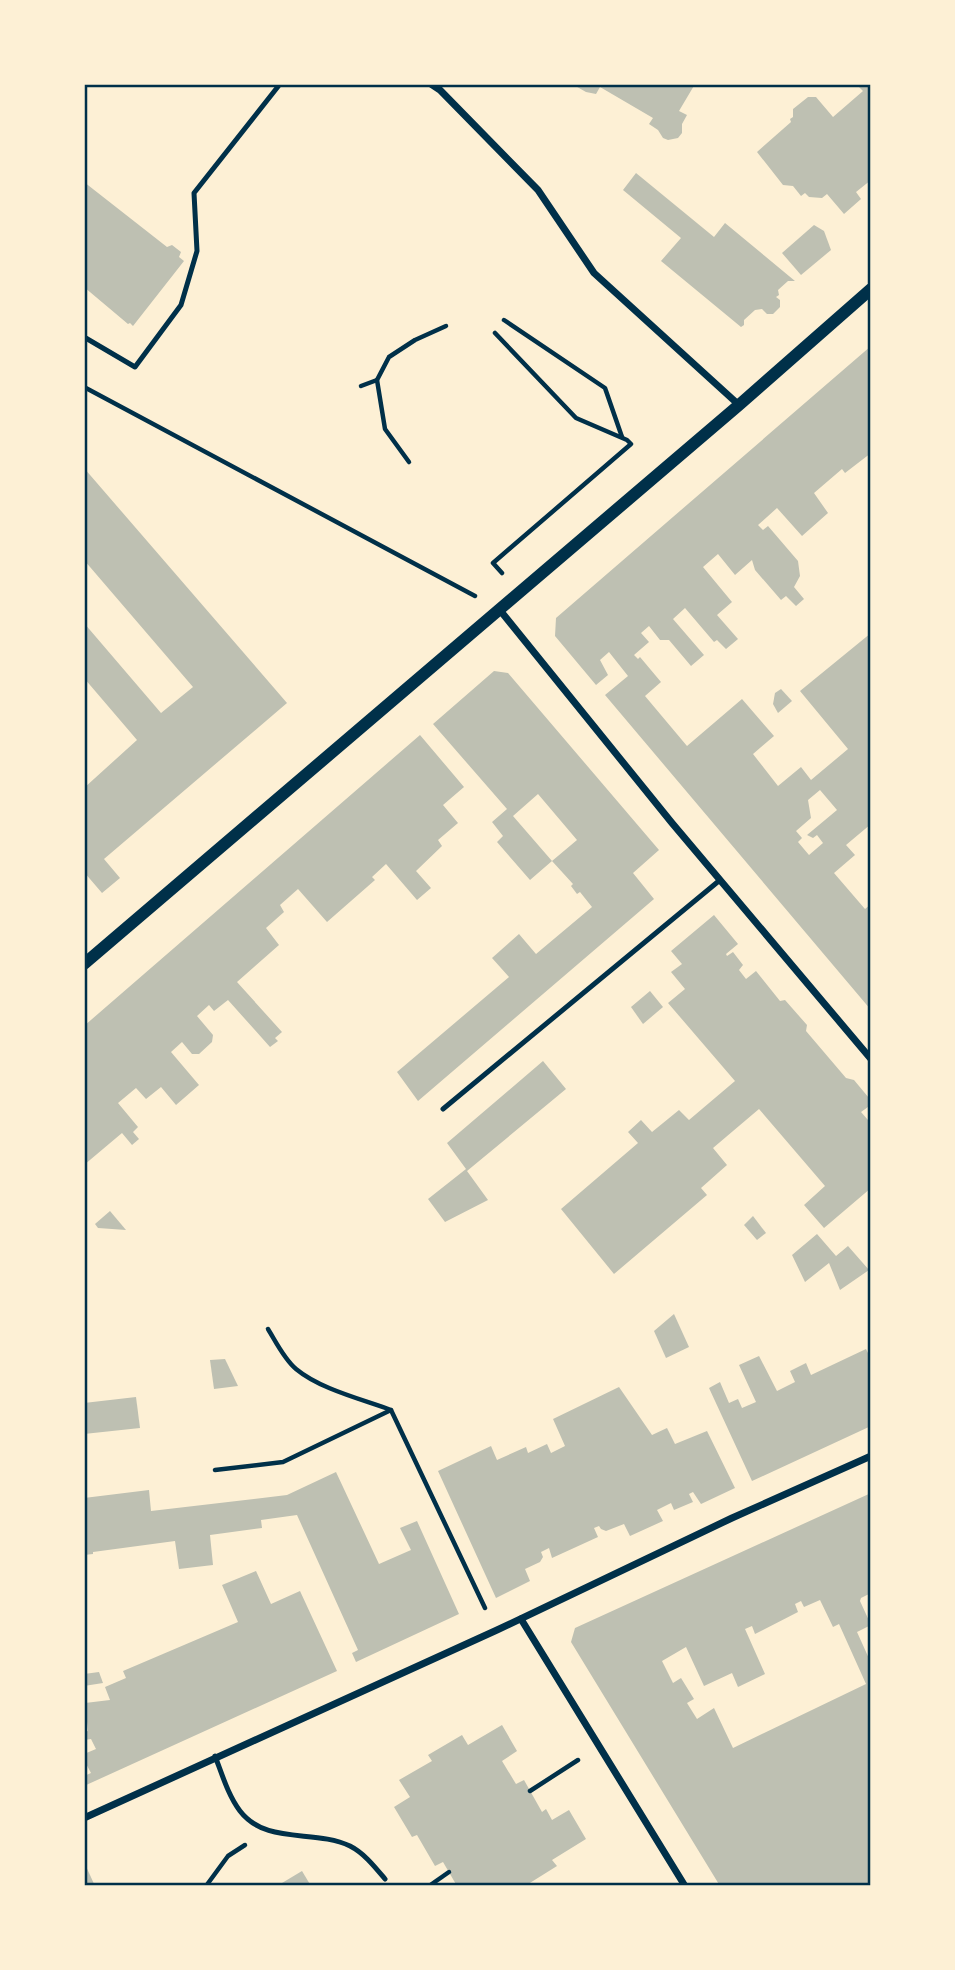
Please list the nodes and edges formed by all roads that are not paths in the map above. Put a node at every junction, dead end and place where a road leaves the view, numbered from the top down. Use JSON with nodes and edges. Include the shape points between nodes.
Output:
{"nodes":[{"id":1,"x":280,"y":84,"type":"edge"},
{"id":2,"x":431,"y":84,"type":"edge"},
{"id":3,"x":871,"y":289,"type":"edge"},
{"id":4,"x":84,"y":337,"type":"edge"},
{"id":5,"x":739,"y":405,"type":"junction"},
{"id":6,"x":499,"y":609,"type":"junction"},
{"id":7,"x":720,"y":880,"type":"junction"},
{"id":8,"x":84,"y":964,"type":"edge"},
{"id":9,"x":871,"y":1059,"type":"edge"},
{"id":10,"x":443,"y":1109,"type":"dead end"},
{"id":11,"x":871,"y":1456,"type":"edge"},
{"id":12,"x":522,"y":1619,"type":"junction"},
{"id":13,"x":215,"y":1756,"type":"junction"},
{"id":14,"x":84,"y":1818,"type":"edge"},
{"id":15,"x":385,"y":1880,"type":"dead end"},
{"id":16,"x":685,"y":1886,"type":"edge"}],
"edges":[{"from":1,"to":4,"type":"lane","via":[[194,193],[197,251],[181,305],[135,367]]},
{"from":2,"to":5,"type":"street","via":[[538,190],[594,273]]},
{"from":3,"to":5,"type":"street"},
{"from":5,"to":6,"type":"street"},
{"from":6,"to":7,"type":"street"},
{"from":6,"to":8,"type":"street"},
{"from":7,"to":9,"type":"street"},
{"from":7,"to":10,"type":"lane"},
{"from":11,"to":12,"type":"street"},
{"from":12,"to":13,"type":"street"},
{"from":12,"to":16,"type":"street"},
{"from":13,"to":14,"type":"street"},
{"from":13,"to":15,"type":"lane","via":[[240,1812],[266,1832],[309,1835],[350,1846]]}]}
